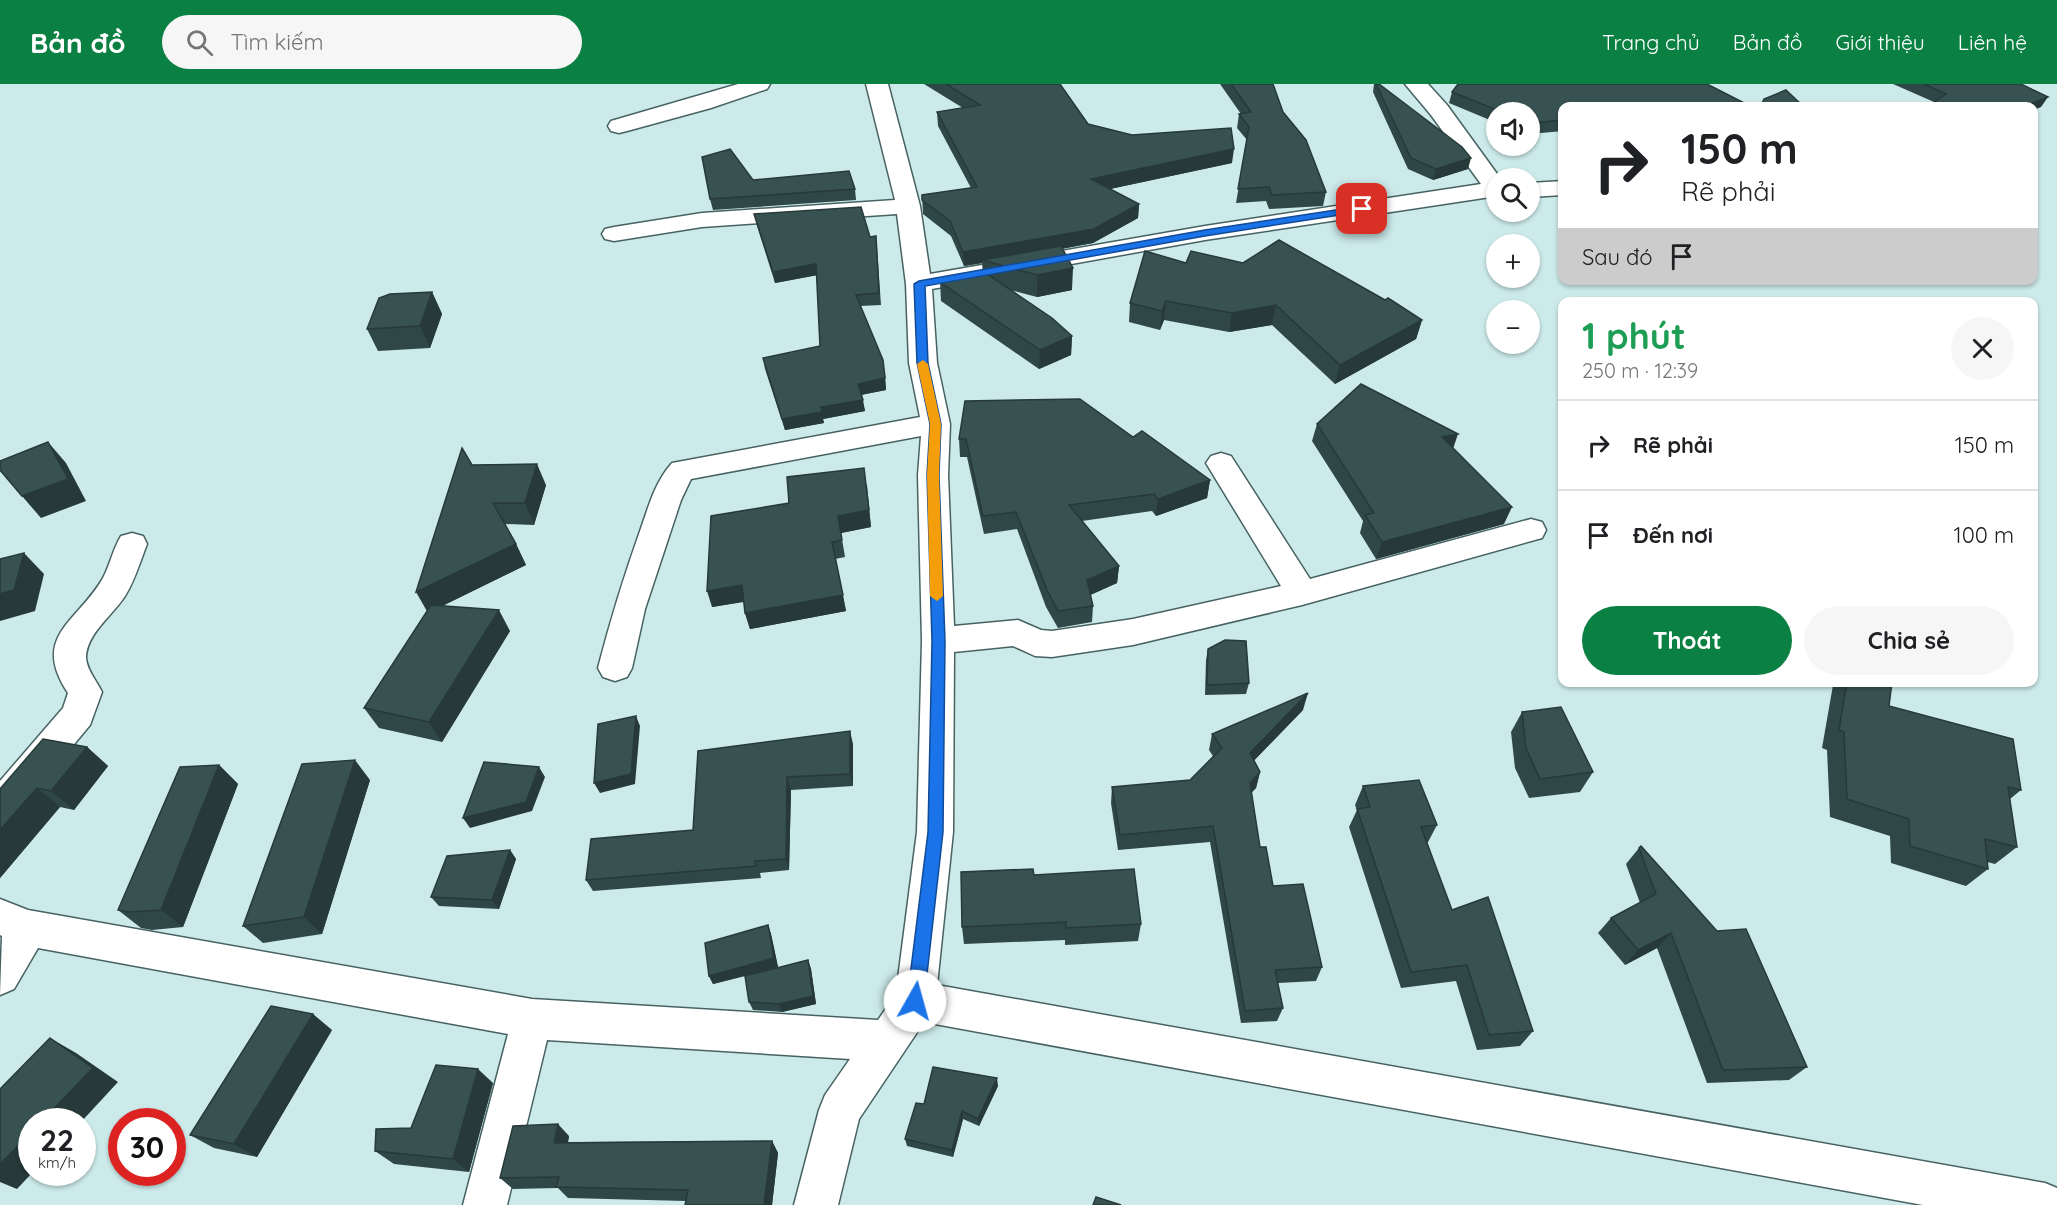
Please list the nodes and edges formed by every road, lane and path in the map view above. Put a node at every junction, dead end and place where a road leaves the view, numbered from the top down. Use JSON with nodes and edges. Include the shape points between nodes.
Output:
{"nodes":[{"id":1,"x":759,"y":84,"type":"edge"},
{"id":2,"x":877,"y":84,"type":"edge"},
{"id":3,"x":1416,"y":84,"type":"edge"},
{"id":4,"x":618,"y":126,"type":"dead end"},
{"id":5,"x":1486,"y":175,"type":"edge"},
{"id":6,"x":1558,"y":188,"type":"edge"},
{"id":7,"x":1540,"y":189,"type":"edge"},
{"id":8,"x":1486,"y":191,"type":"edge"},
{"id":9,"x":908,"y":206,"type":"junction"},
{"id":10,"x":614,"y":234,"type":"dead end"},
{"id":11,"x":919,"y":284,"type":"junction"},
{"id":12,"x":936,"y":424,"type":"junction"},
{"id":13,"x":1221,"y":464,"type":"dead end"},
{"id":14,"x":1531,"y":530,"type":"dead end"},
{"id":15,"x":132,"y":544,"type":"dead end"},
{"id":16,"x":1302,"y":593,"type":"junction"},
{"id":17,"x":938,"y":641,"type":"junction"},
{"id":18,"x":615,"y":668,"type":"dead end"},
{"id":19,"x":0,"y":807,"type":"edge"},
{"id":20,"x":14,"y":922,"type":"edge"},
{"id":21,"x":0,"y":976,"type":"edge"},
{"id":22,"x":915,"y":1001,"type":"junction"},
{"id":23,"x":532,"y":1019,"type":"junction"},
{"id":24,"x":886,"y":1041,"type":"junction"},
{"id":25,"x":485,"y":1205,"type":"edge"},
{"id":26,"x":816,"y":1205,"type":"edge"},
{"id":27,"x":2045,"y":1205,"type":"edge"}],
"edges":[{"from":1,"to":4,"type":"street"},
{"from":2,"to":9,"type":"street"},
{"from":3,"to":5,"type":"street"},
{"from":6,"to":7,"type":"street"},
{"from":8,"to":11,"type":"street","via":[[1205,233]]},
{"from":9,"to":10,"type":"street","via":[[702,220]]},
{"from":9,"to":11,"type":"street"},
{"from":11,"to":12,"type":"street","via":[[923,363]]},
{"from":12,"to":17,"type":"street","via":[[933,475]]},
{"from":12,"to":18,"type":"street","via":[[682,470],[666,500],[628,609]]},
{"from":13,"to":16,"type":"street"},
{"from":14,"to":16,"type":"street"},
{"from":15,"to":19,"type":"street","via":[[114,587],[74,636],[72,676],[85,692],[78,716]]},
{"from":16,"to":17,"type":"street","via":[[1133,632],[1052,644],[1035,643],[1018,633]]},
{"from":17,"to":22,"type":"street","via":[[935,832]]},
{"from":20,"to":21,"type":"street"},
{"from":20,"to":23,"type":"street"},
{"from":22,"to":24,"type":"street"},
{"from":22,"to":27,"type":"street"},
{"from":23,"to":24,"type":"street"},
{"from":23,"to":25,"type":"street"},
{"from":24,"to":26,"type":"street","via":[[840,1110]]}]}
